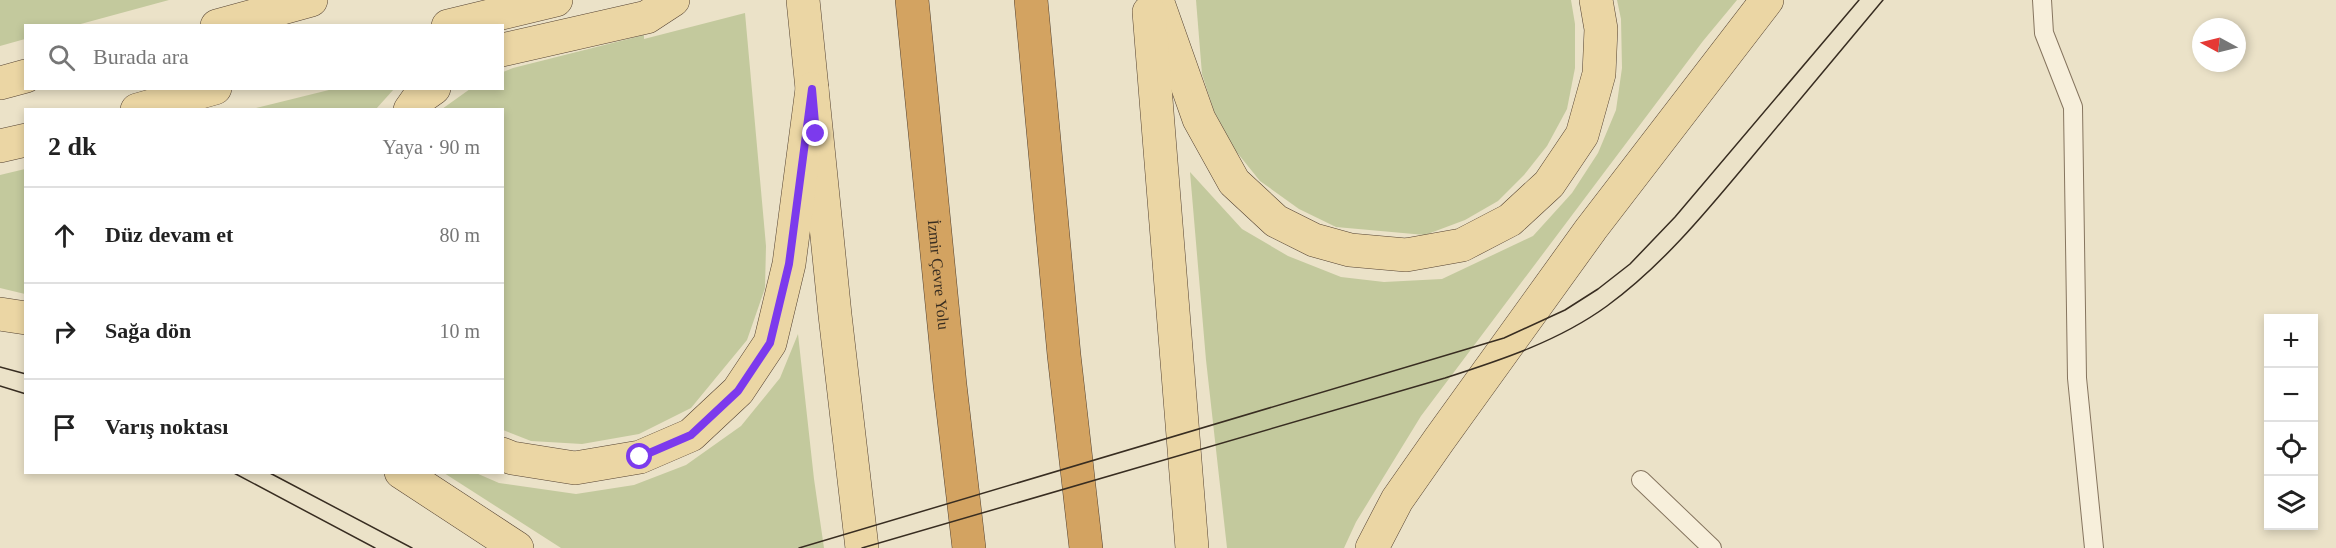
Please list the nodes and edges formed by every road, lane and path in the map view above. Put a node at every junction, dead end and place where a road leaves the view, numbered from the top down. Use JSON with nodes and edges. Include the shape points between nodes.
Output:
{"nodes":[{"id":1,"x":311,"y":0,"type":"edge"},
{"id":2,"x":556,"y":0,"type":"edge"},
{"id":3,"x":803,"y":0,"type":"edge"},
{"id":4,"x":912,"y":0,"type":"edge"},
{"id":5,"x":1031,"y":0,"type":"edge"},
{"id":6,"x":1148,"y":0,"type":"edge"},
{"id":7,"x":1158,"y":0,"type":"edge"},
{"id":8,"x":1596,"y":0,"type":"edge"},
{"id":9,"x":1767,"y":0,"type":"edge"},
{"id":10,"x":2042,"y":0,"type":"edge"},
{"id":11,"x":660,"y":8,"type":"edge"},
{"id":12,"x":223,"y":24,"type":"edge"},
{"id":13,"x":456,"y":24,"type":"edge"},
{"id":14,"x":504,"y":49,"type":"edge"},
{"id":15,"x":24,"y":77,"type":"edge"},
{"id":16,"x":0,"y":83,"type":"edge"},
{"id":17,"x":812,"y":89,"type":"junction"},
{"id":18,"x":208,"y":90,"type":"edge"},
{"id":19,"x":431,"y":90,"type":"edge"},
{"id":20,"x":144,"y":108,"type":"edge"},
{"id":21,"x":411,"y":108,"type":"edge"},
{"id":22,"x":24,"y":140,"type":"edge"},
{"id":23,"x":0,"y":146,"type":"edge"},
{"id":24,"x":0,"y":314,"type":"edge"},
{"id":25,"x":24,"y":318,"type":"edge"},
{"id":26,"x":504,"y":455,"type":"edge"},
{"id":27,"x":404,"y":474,"type":"edge"},
{"id":28,"x":1641,"y":480,"type":"dead end"},
{"id":29,"x":517,"y":548,"type":"edge"},
{"id":30,"x":862,"y":548,"type":"edge"},
{"id":31,"x":969,"y":548,"type":"edge"},
{"id":32,"x":1086,"y":548,"type":"edge"},
{"id":33,"x":1192,"y":548,"type":"edge"},
{"id":34,"x":1372,"y":548,"type":"edge"},
{"id":35,"x":1712,"y":548,"type":"edge"},
{"id":36,"x":2094,"y":548,"type":"edge"}],
"edges":[{"from":1,"to":12,"type":"main road"},
{"from":2,"to":13,"type":"main road"},
{"from":3,"to":17,"type":"main road"},
{"from":4,"to":31,"type":"highway","name":"İzmir Çevre Yolu"},
{"from":5,"to":32,"type":"highway"},
{"from":6,"to":33,"type":"main road"},
{"from":7,"to":8,"type":"main road","via":[[1199,119],[1234,182],[1276,221],[1314,240],[1350,250],[1406,255],[1462,245],[1510,220],[1549,184],[1582,135],[1599,74],[1601,29]]},
{"from":9,"to":34,"type":"main road","via":[[1592,229],[1446,431],[1397,500]]},
{"from":10,"to":36,"type":"lane","via":[[2044,33],[2073,107],[2077,378]]},
{"from":11,"to":14,"type":"main road"},
{"from":15,"to":16,"type":"main road"},
{"from":17,"to":26,"type":"main road","via":[[789,264],[770,343],[738,391],[691,435],[640,457],[575,468]]},
{"from":17,"to":30,"type":"main road"},
{"from":18,"to":20,"type":"main road"},
{"from":19,"to":21,"type":"main road"},
{"from":22,"to":23,"type":"main road"},
{"from":24,"to":25,"type":"main road"},
{"from":27,"to":29,"type":"main road"},
{"from":28,"to":35,"type":"lane"}]}
